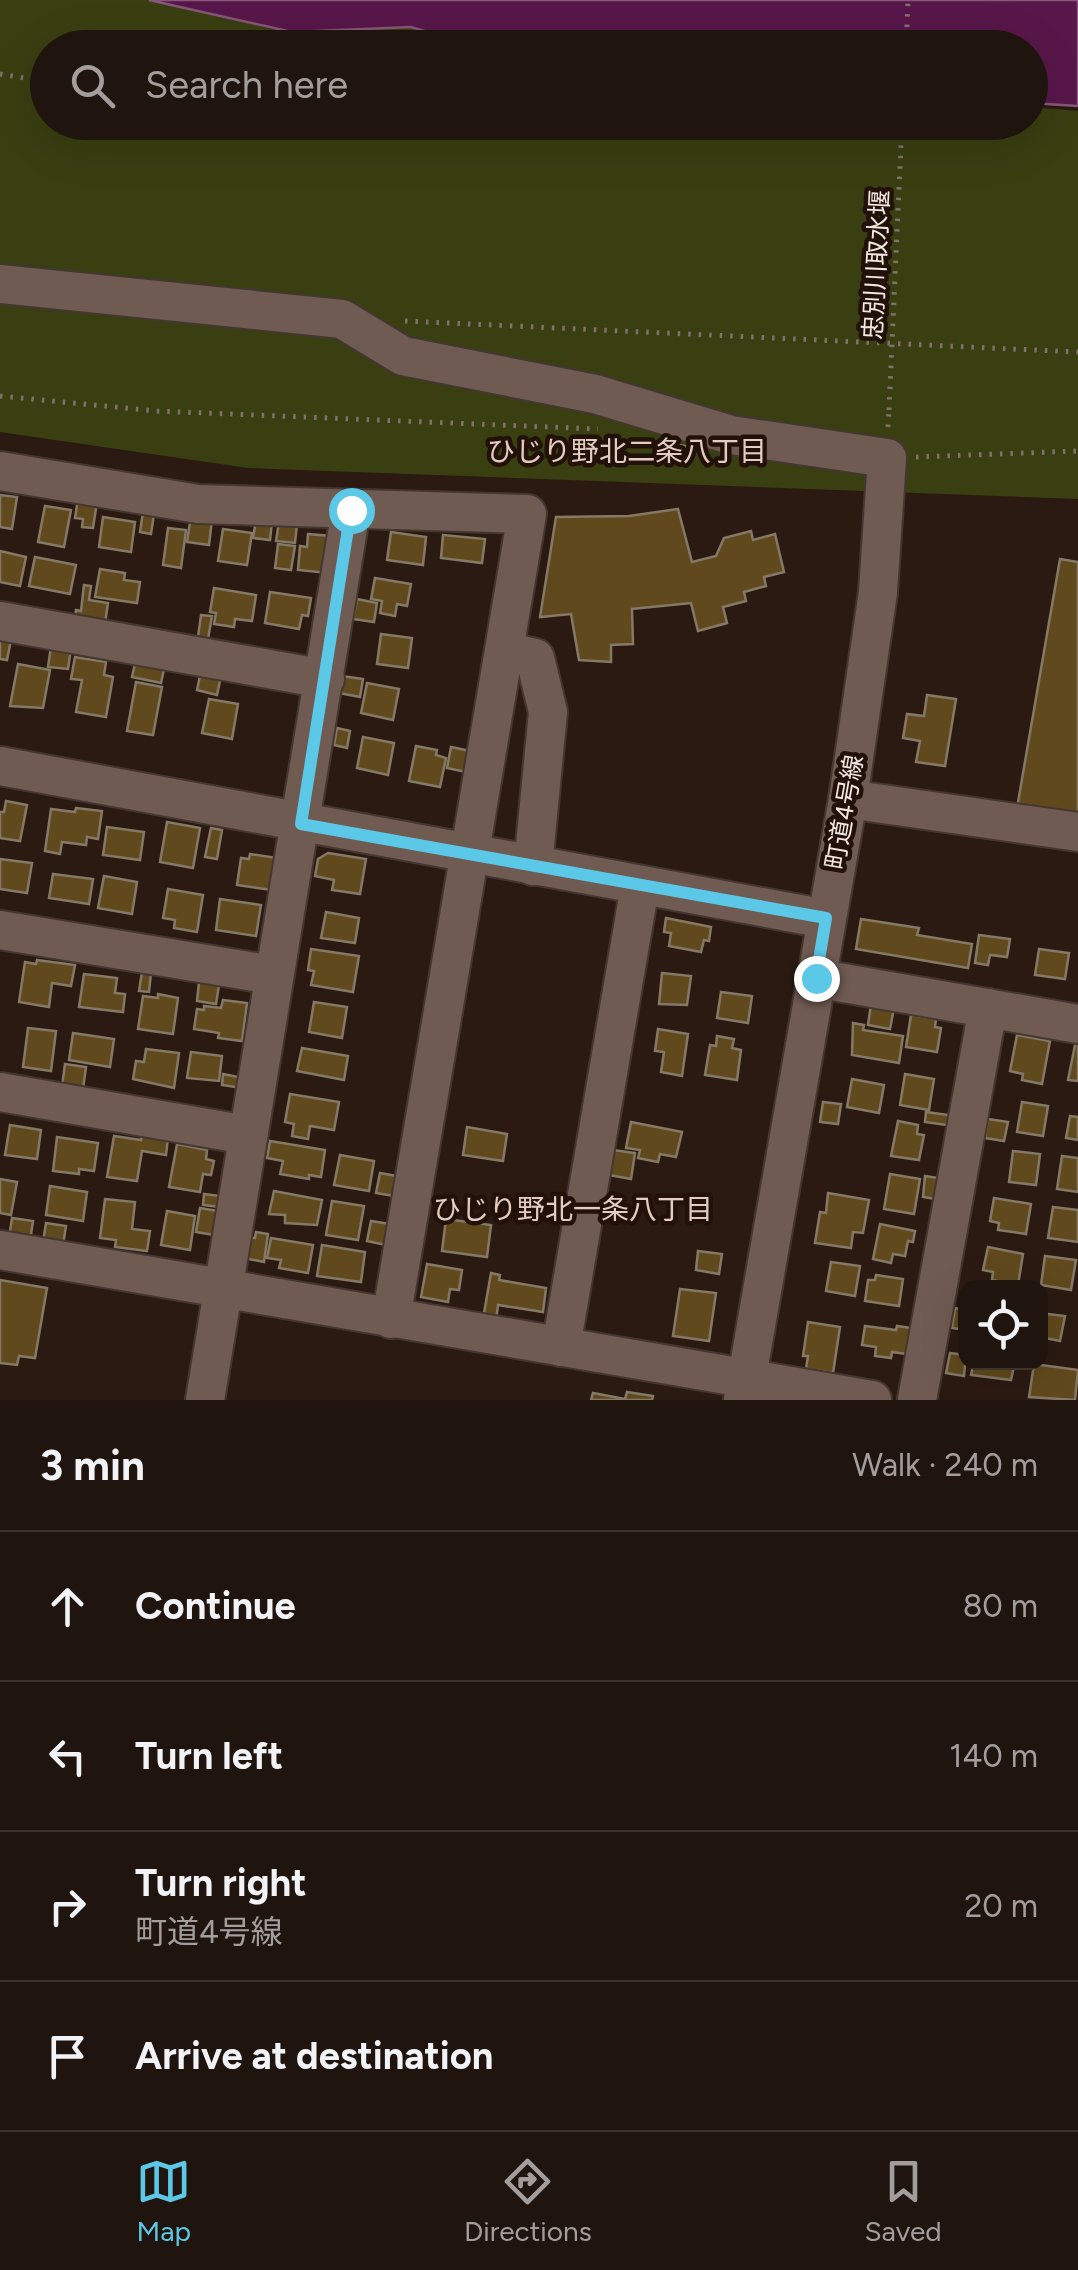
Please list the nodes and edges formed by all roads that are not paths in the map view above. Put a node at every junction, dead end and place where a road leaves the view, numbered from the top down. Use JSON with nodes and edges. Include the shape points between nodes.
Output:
{"nodes":[{"id":1,"x":0,"y":284,"type":"edge"},
{"id":2,"x":0,"y":471,"type":"edge"},
{"id":3,"x":351,"y":510,"type":"junction"},
{"id":4,"x":0,"y":622,"type":"edge"},
{"id":5,"x":505,"y":651,"type":"junction"},
{"id":6,"x":326,"y":679,"type":"junction"},
{"id":7,"x":0,"y":766,"type":"edge"},
{"id":8,"x":848,"y":799,"type":"junction"},
{"id":9,"x":301,"y":824,"type":"junction"},
{"id":10,"x":1078,"y":832,"type":"edge"},
{"id":11,"x":470,"y":854,"type":"junction"},
{"id":12,"x":534,"y":866,"type":"junction"},
{"id":13,"x":640,"y":886,"type":"junction"},
{"id":14,"x":826,"y":918,"type":"junction"},
{"id":15,"x":0,"y":930,"type":"edge"},
{"id":16,"x":272,"y":975,"type":"junction"},
{"id":17,"x":816,"y":978,"type":"junction"},
{"id":18,"x":988,"y":1008,"type":"junction"},
{"id":19,"x":1078,"y":1024,"type":"edge"},
{"id":20,"x":0,"y":1092,"type":"edge"},
{"id":21,"x":247,"y":1135,"type":"junction"},
{"id":22,"x":0,"y":1250,"type":"edge"},
{"id":23,"x":220,"y":1289,"type":"junction"},
{"id":24,"x":391,"y":1320,"type":"junction"},
{"id":25,"x":561,"y":1347,"type":"junction"},
{"id":26,"x":745,"y":1389,"type":"edge"},
{"id":27,"x":205,"y":1400,"type":"edge"},
{"id":28,"x":872,"y":1400,"type":"edge"},
{"id":29,"x":917,"y":1400,"type":"edge"}],
"edges":[{"from":1,"to":8,"type":"street","name":"町道4号線","via":[[342,319],[403,356],[595,394],[731,435],[887,458],[878,592]]},
{"from":2,"to":3,"type":"street","via":[[198,504]]},
{"from":3,"to":5,"type":"street","via":[[527,514]]},
{"from":3,"to":6,"type":"street"},
{"from":4,"to":6,"type":"street"},
{"from":5,"to":11,"type":"street"},
{"from":5,"to":12,"type":"street","via":[[535,658],[548,712]]},
{"from":6,"to":9,"type":"street"},
{"from":7,"to":9,"type":"street"},
{"from":8,"to":10,"type":"street"},
{"from":8,"to":14,"type":"street","name":"町道4号線"},
{"from":9,"to":11,"type":"street"},
{"from":9,"to":16,"type":"street"},
{"from":11,"to":12,"type":"street"},
{"from":11,"to":24,"type":"street"},
{"from":12,"to":13,"type":"street"},
{"from":13,"to":14,"type":"street"},
{"from":13,"to":25,"type":"street"},
{"from":14,"to":17,"type":"street","name":"町道4号線"},
{"from":15,"to":16,"type":"street"},
{"from":16,"to":21,"type":"street"},
{"from":17,"to":18,"type":"street"},
{"from":17,"to":26,"type":"street","name":"町道4号線"},
{"from":18,"to":19,"type":"street"},
{"from":18,"to":29,"type":"street"},
{"from":20,"to":21,"type":"street"},
{"from":21,"to":23,"type":"street"},
{"from":22,"to":23,"type":"street"},
{"from":23,"to":24,"type":"street"},
{"from":23,"to":27,"type":"street"},
{"from":24,"to":25,"type":"street"},
{"from":25,"to":26,"type":"street"},
{"from":26,"to":28,"type":"street"}]}
